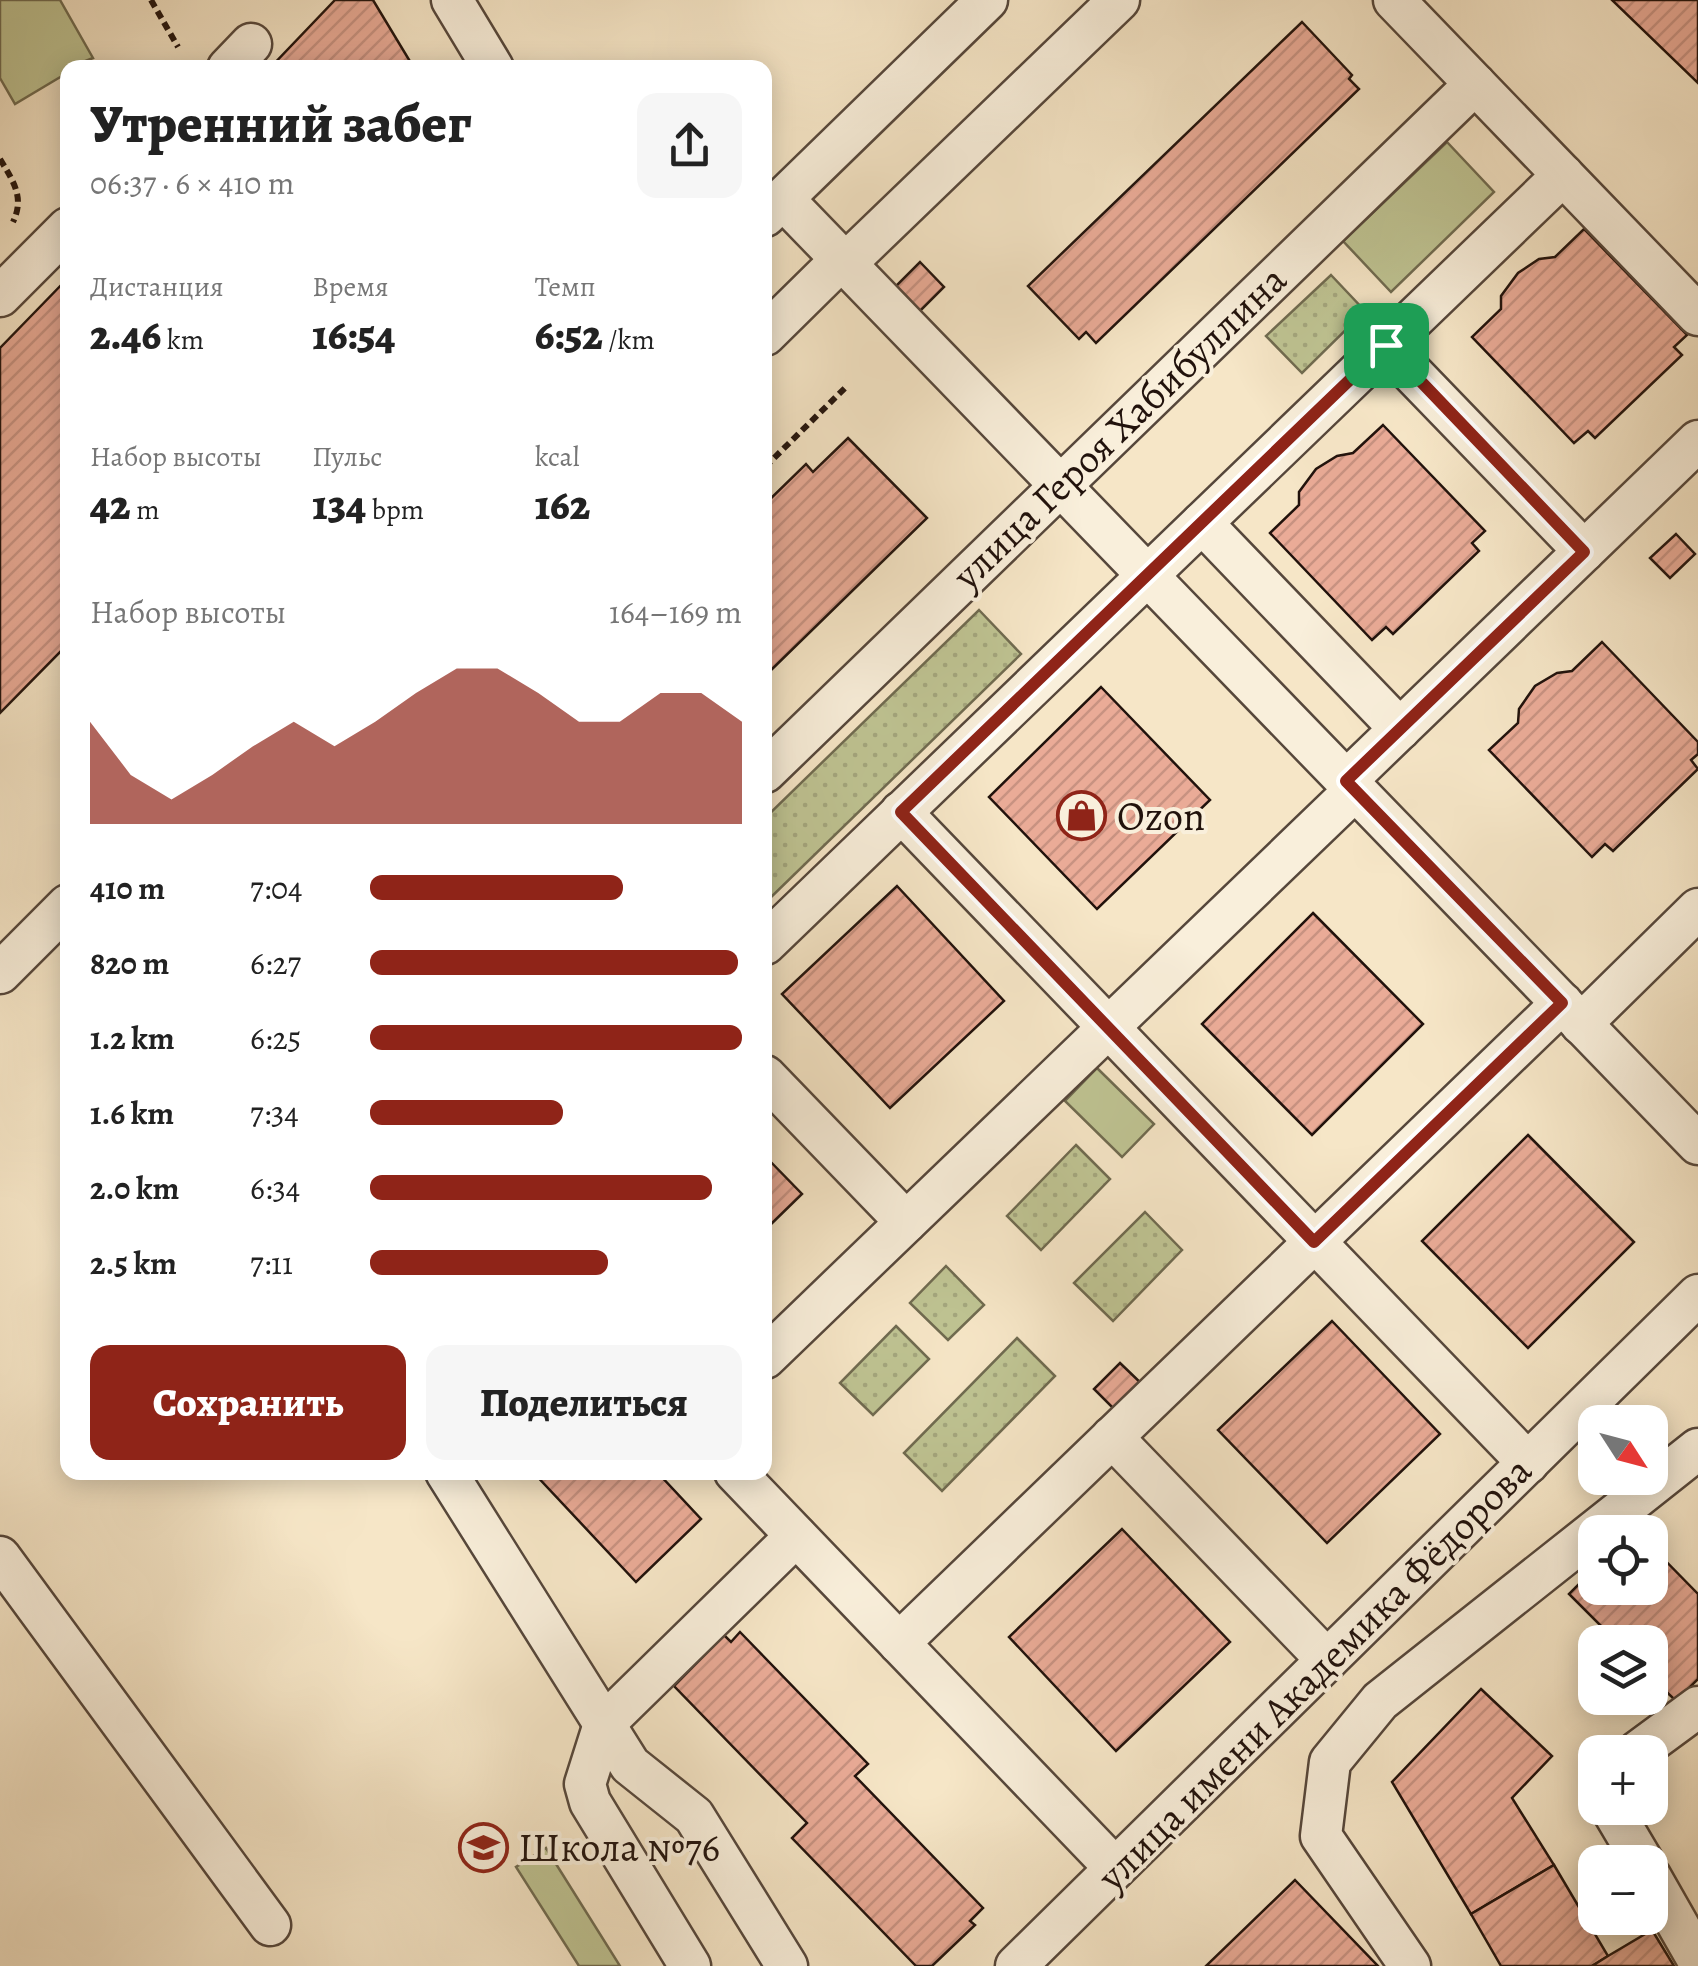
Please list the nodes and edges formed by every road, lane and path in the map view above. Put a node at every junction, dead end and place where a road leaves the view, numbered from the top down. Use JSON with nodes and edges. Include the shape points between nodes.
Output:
{"nodes":[{"id":1,"x":151,"y":0,"type":"edge"},
{"id":2,"x":452,"y":0,"type":"edge"},
{"id":3,"x":960,"y":0,"type":"edge"},
{"id":4,"x":987,"y":0,"type":"edge"},
{"id":5,"x":1119,"y":0,"type":"edge"},
{"id":6,"x":1394,"y":0,"type":"edge"},
{"id":7,"x":178,"y":47,"type":"dead end"},
{"id":8,"x":488,"y":60,"type":"edge"},
{"id":9,"x":1475,"y":84,"type":"junction"},
{"id":10,"x":0,"y":159,"type":"edge"},
{"id":11,"x":1563,"y":175,"type":"junction"},
{"id":12,"x":772,"y":200,"type":"edge"},
{"id":13,"x":772,"y":200,"type":"edge"},
{"id":14,"x":772,"y":202,"type":"edge"},
{"id":15,"x":3,"y":232,"type":"dead end"},
{"id":16,"x":60,"y":236,"type":"edge"},
{"id":17,"x":843,"y":262,"type":"junction"},
{"id":18,"x":0,"y":296,"type":"edge"},
{"id":19,"x":1698,"y":315,"type":"edge"},
{"id":20,"x":772,"y":328,"type":"edge"},
{"id":21,"x":1386,"y":345,"type":"junction"},
{"id":22,"x":848,"y":385,"type":"dead end"},
{"id":23,"x":1698,"y":441,"type":"edge"},
{"id":24,"x":772,"y":460,"type":"edge"},
{"id":25,"x":1058,"y":483,"type":"junction"},
{"id":26,"x":1202,"y":523,"type":"junction"},
{"id":27,"x":1584,"y":552,"type":"junction"},
{"id":28,"x":1147,"y":575,"type":"junction"},
{"id":29,"x":1400,"y":729,"type":"junction"},
{"id":30,"x":772,"y":765,"type":"edge"},
{"id":31,"x":1351,"y":785,"type":"junction"},
{"id":32,"x":901,"y":812,"type":"junction"},
{"id":33,"x":60,"y":893,"type":"edge"},
{"id":34,"x":1698,"y":909,"type":"edge"},
{"id":35,"x":60,"y":913,"type":"edge"},
{"id":36,"x":772,"y":937,"type":"edge"},
{"id":37,"x":0,"y":952,"type":"edge"},
{"id":38,"x":0,"y":973,"type":"edge"},
{"id":39,"x":1572,"y":1014,"type":"junction"},
{"id":40,"x":1108,"y":1028,"type":"junction"},
{"id":41,"x":772,"y":1083,"type":"edge"},
{"id":42,"x":1698,"y":1144,"type":"edge"},
{"id":43,"x":906,"y":1222,"type":"junction"},
{"id":44,"x":1314,"y":1242,"type":"junction"},
{"id":45,"x":1698,"y":1295,"type":"edge"},
{"id":46,"x":772,"y":1351,"type":"edge"},
{"id":47,"x":1112,"y":1437,"type":"junction"},
{"id":48,"x":1698,"y":1449,"type":"edge"},
{"id":49,"x":1528,"y":1463,"type":"junction"},
{"id":50,"x":451,"y":1480,"type":"edge"},
{"id":51,"x":743,"y":1480,"type":"edge"},
{"id":52,"x":796,"y":1536,"type":"junction"},
{"id":53,"x":0,"y":1557,"type":"edge"},
{"id":54,"x":899,"y":1643,"type":"junction"},
{"id":55,"x":1327,"y":1660,"type":"junction"},
{"id":56,"x":1698,"y":1707,"type":"edge"},
{"id":57,"x":604,"y":1724,"type":"junction"},
{"id":58,"x":1660,"y":1735,"type":"edge"},
{"id":59,"x":1116,"y":1868,"type":"junction"},
{"id":60,"x":1668,"y":1908,"type":"edge"},
{"id":61,"x":270,"y":1925,"type":"dead end"},
{"id":62,"x":1698,"y":1960,"type":"edge"},
{"id":63,"x":690,"y":1966,"type":"edge"},
{"id":64,"x":787,"y":1966,"type":"edge"},
{"id":65,"x":1016,"y":1966,"type":"edge"},
{"id":66,"x":1410,"y":1966,"type":"edge"}],
"edges":[{"from":1,"to":7,"type":"path"},
{"from":2,"to":8,"type":"street"},
{"from":3,"to":12,"type":"street"},
{"from":4,"to":13,"type":"street"},
{"from":5,"to":17,"type":"street"},
{"from":6,"to":9,"type":"street"},
{"from":9,"to":11,"type":"street"},
{"from":9,"to":25,"type":"street","name":"улица Героя Хабибуллина"},
{"from":10,"to":15,"type":"path","via":[[19,203],[16,219]]},
{"from":11,"to":19,"type":"street"},
{"from":11,"to":21,"type":"street"},
{"from":14,"to":17,"type":"street"},
{"from":16,"to":18,"type":"street"},
{"from":17,"to":20,"type":"street"},
{"from":17,"to":25,"type":"street"},
{"from":21,"to":26,"type":"street"},
{"from":21,"to":27,"type":"street"},
{"from":22,"to":24,"type":"path"},
{"from":23,"to":27,"type":"street"},
{"from":25,"to":28,"type":"street"},
{"from":25,"to":30,"type":"street","name":"улица Героя Хабибуллина"},
{"from":26,"to":28,"type":"street"},
{"from":26,"to":29,"type":"street"},
{"from":27,"to":29,"type":"street"},
{"from":28,"to":31,"type":"street"},
{"from":28,"to":32,"type":"street"},
{"from":29,"to":31,"type":"street"},
{"from":31,"to":39,"type":"street"},
{"from":31,"to":40,"type":"street"},
{"from":32,"to":36,"type":"street"},
{"from":32,"to":40,"type":"street"},
{"from":33,"to":37,"type":"street"},
{"from":34,"to":39,"type":"street"},
{"from":35,"to":38,"type":"street"},
{"from":39,"to":42,"type":"street"},
{"from":39,"to":44,"type":"street"},
{"from":40,"to":43,"type":"street"},
{"from":40,"to":44,"type":"street"},
{"from":41,"to":43,"type":"street"},
{"from":43,"to":46,"type":"street"},
{"from":44,"to":47,"type":"street"},
{"from":44,"to":49,"type":"street"},
{"from":45,"to":49,"type":"street","name":"улица имени Академика Фёдорова"},
{"from":47,"to":54,"type":"street"},
{"from":47,"to":55,"type":"street"},
{"from":48,"to":66,"type":"street","via":[[1380,1701],[1330,1762],[1322,1836]]},
{"from":49,"to":55,"type":"street","name":"улица имени Академика Фёдорова"},
{"from":50,"to":57,"type":"street"},
{"from":51,"to":52,"type":"street"},
{"from":52,"to":54,"type":"street"},
{"from":52,"to":57,"type":"street"},
{"from":53,"to":61,"type":"street"},
{"from":54,"to":59,"type":"street"},
{"from":55,"to":59,"type":"street","name":"улица имени Академика Фёдорова"},
{"from":56,"to":58,"type":"street"},
{"from":57,"to":63,"type":"street","via":[[584,1784],[590,1802]]},
{"from":57,"to":64,"type":"street","via":[[639,1776],[694,1816]]},
{"from":59,"to":65,"type":"street","name":"улица имени Академика Фёдорова"},
{"from":60,"to":62,"type":"street"}]}
